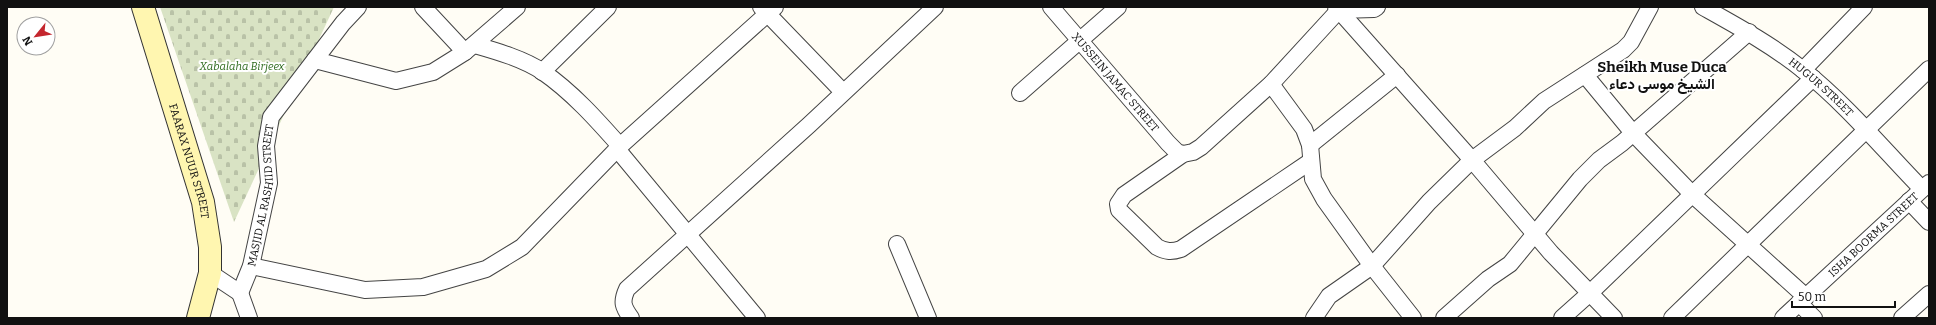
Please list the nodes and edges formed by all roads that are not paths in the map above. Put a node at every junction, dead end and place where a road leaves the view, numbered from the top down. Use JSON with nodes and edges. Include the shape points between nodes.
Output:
{"nodes":[{"id":1,"x":143,"y":7,"type":"edge"},
{"id":2,"x":358,"y":7,"type":"edge"},
{"id":3,"x":423,"y":7,"type":"edge"},
{"id":4,"x":517,"y":7,"type":"edge"},
{"id":5,"x":935,"y":7,"type":"edge"},
{"id":6,"x":1051,"y":7,"type":"edge"},
{"id":7,"x":1118,"y":7,"type":"edge"},
{"id":8,"x":1377,"y":7,"type":"edge"},
{"id":9,"x":1650,"y":7,"type":"edge"},
{"id":10,"x":1702,"y":7,"type":"edge"},
{"id":11,"x":1864,"y":7,"type":"edge"},
{"id":12,"x":605,"y":8,"type":"edge"},
{"id":13,"x":768,"y":9,"type":"edge"},
{"id":14,"x":1338,"y":9,"type":"edge"},
{"id":15,"x":1722,"y":11,"type":"edge"},
{"id":16,"x":1749,"y":32,"type":"junction"},
{"id":17,"x":1081,"y":40,"type":"junction"},
{"id":18,"x":470,"y":48,"type":"junction"},
{"id":19,"x":315,"y":60,"type":"junction"},
{"id":20,"x":1929,"y":69,"type":"edge"},
{"id":21,"x":542,"y":72,"type":"junction"},
{"id":22,"x":1808,"y":74,"type":"junction"},
{"id":23,"x":1396,"y":75,"type":"junction"},
{"id":24,"x":1585,"y":75,"type":"junction"},
{"id":25,"x":1271,"y":84,"type":"junction"},
{"id":26,"x":843,"y":92,"type":"junction"},
{"id":27,"x":1020,"y":93,"type":"dead end"},
{"id":28,"x":1866,"y":129,"type":"junction"},
{"id":29,"x":1632,"y":133,"type":"junction"},
{"id":30,"x":619,"y":148,"type":"junction"},
{"id":31,"x":1310,"y":153,"type":"junction"},
{"id":32,"x":1183,"y":154,"type":"junction"},
{"id":33,"x":1472,"y":160,"type":"junction"},
{"id":34,"x":1926,"y":186,"type":"edge"},
{"id":35,"x":1692,"y":195,"type":"junction"},
{"id":36,"x":1909,"y":201,"type":"junction"},
{"id":37,"x":1929,"y":222,"type":"edge"},
{"id":38,"x":689,"y":234,"type":"junction"},
{"id":39,"x":1535,"y":234,"type":"junction"},
{"id":40,"x":897,"y":244,"type":"dead end"},
{"id":41,"x":1748,"y":244,"type":"junction"},
{"id":42,"x":251,"y":266,"type":"junction"},
{"id":43,"x":1372,"y":266,"type":"junction"},
{"id":44,"x":210,"y":273,"type":"junction"},
{"id":45,"x":240,"y":292,"type":"junction"},
{"id":46,"x":1590,"y":293,"type":"junction"},
{"id":47,"x":1929,"y":294,"type":"edge"},
{"id":48,"x":1803,"y":300,"type":"junction"},
{"id":49,"x":198,"y":318,"type":"edge"},
{"id":50,"x":249,"y":318,"type":"edge"},
{"id":51,"x":631,"y":318,"type":"edge"},
{"id":52,"x":757,"y":318,"type":"edge"},
{"id":53,"x":928,"y":318,"type":"edge"},
{"id":54,"x":1314,"y":318,"type":"edge"},
{"id":55,"x":1413,"y":318,"type":"edge"},
{"id":56,"x":1444,"y":318,"type":"edge"},
{"id":57,"x":1562,"y":318,"type":"edge"},
{"id":58,"x":1614,"y":318,"type":"edge"},
{"id":59,"x":1672,"y":318,"type":"edge"},
{"id":60,"x":1783,"y":318,"type":"edge"},
{"id":61,"x":1814,"y":318,"type":"edge"},
{"id":62,"x":1902,"y":318,"type":"edge"}],
"edges":[{"from":1,"to":44,"type":"main road","name":"FAARAX NUUR STREET","via":[[204,202],[210,247]]},
{"from":2,"to":19,"type":"street","name":"MASJID AL RASHIID STREET","via":[[343,22]]},
{"from":3,"to":18,"type":"street"},
{"from":4,"to":18,"type":"street"},
{"from":5,"to":26,"type":"street"},
{"from":6,"to":17,"type":"street","name":"XUSSEIN JAMAC STREET"},
{"from":7,"to":17,"type":"street"},
{"from":8,"to":14,"type":"street"},
{"from":9,"to":24,"type":"street","via":[[1631,42]]},
{"from":10,"to":15,"type":"street","name":"HUGUR STREET"},
{"from":11,"to":22,"type":"street"},
{"from":12,"to":21,"type":"street"},
{"from":13,"to":26,"type":"street"},
{"from":13,"to":30,"type":"street"},
{"from":14,"to":23,"type":"street"},
{"from":14,"to":25,"type":"street"},
{"from":15,"to":16,"type":"street","name":"HUGUR STREET"},
{"from":16,"to":22,"type":"street","name":"HUGUR STREET"},
{"from":16,"to":29,"type":"street"},
{"from":17,"to":27,"type":"street"},
{"from":17,"to":32,"type":"street","name":"XUSSEIN JAMAC STREET","via":[[1168,143]]},
{"from":18,"to":19,"type":"street","via":[[433,72],[396,81]]},
{"from":18,"to":21,"type":"street","via":[[500,52]]},
{"from":19,"to":42,"type":"street","name":"MASJID AL RASHIID STREET","via":[[271,117],[266,146],[269,183]]},
{"from":20,"to":28,"type":"street"},
{"from":21,"to":30,"type":"street","via":[[589,110]]},
{"from":22,"to":28,"type":"street","name":"HUGUR STREET"},
{"from":22,"to":35,"type":"street"},
{"from":23,"to":31,"type":"street"},
{"from":23,"to":33,"type":"street"},
{"from":24,"to":29,"type":"street"},
{"from":24,"to":33,"type":"street","via":[[1544,101],[1515,128]]},
{"from":25,"to":31,"type":"street","via":[[1304,129]]},
{"from":25,"to":32,"type":"street","via":[[1201,147]]},
{"from":26,"to":38,"type":"street"},
{"from":28,"to":34,"type":"street","name":"HUGUR STREET"},
{"from":28,"to":41,"type":"street"},
{"from":29,"to":35,"type":"street"},
{"from":29,"to":39,"type":"street","via":[[1599,160]]},
{"from":30,"to":38,"type":"street"},
{"from":30,"to":42,"type":"street","via":[[522,248],[486,268],[422,287],[365,290]]},
{"from":31,"to":32,"type":"street","via":[[1181,249],[1174,252],[1165,251],[1157,247],[1119,210],[1118,204],[1124,195]]},
{"from":31,"to":43,"type":"street","via":[[1313,179],[1324,199]]},
{"from":33,"to":39,"type":"street"},
{"from":33,"to":43,"type":"street","via":[[1429,202]]},
{"from":34,"to":36,"type":"street","name":"ISHA BOORMA STREET"},
{"from":35,"to":41,"type":"street"},
{"from":35,"to":46,"type":"street"},
{"from":36,"to":37,"type":"street"},
{"from":36,"to":48,"type":"street","name":"ISHA BOORMA STREET"},
{"from":38,"to":51,"type":"street","via":[[627,289],[622,307]]},
{"from":38,"to":52,"type":"street"},
{"from":39,"to":46,"type":"street"},
{"from":39,"to":56,"type":"street","via":[[1510,264]]},
{"from":40,"to":53,"type":"street"},
{"from":41,"to":48,"type":"street"},
{"from":41,"to":59,"type":"street"},
{"from":42,"to":45,"type":"street","name":"MASJID AL RASHIID STREET"},
{"from":43,"to":54,"type":"street","via":[[1329,296]]},
{"from":43,"to":55,"type":"street"},
{"from":44,"to":45,"type":"street"},
{"from":44,"to":49,"type":"main road","name":"FAARAX NUUR STREET"},
{"from":45,"to":50,"type":"street"},
{"from":46,"to":57,"type":"street"},
{"from":46,"to":58,"type":"street"},
{"from":47,"to":62,"type":"street"},
{"from":48,"to":60,"type":"street","name":"ISHA BOORMA STREET"},
{"from":48,"to":61,"type":"street"}]}
